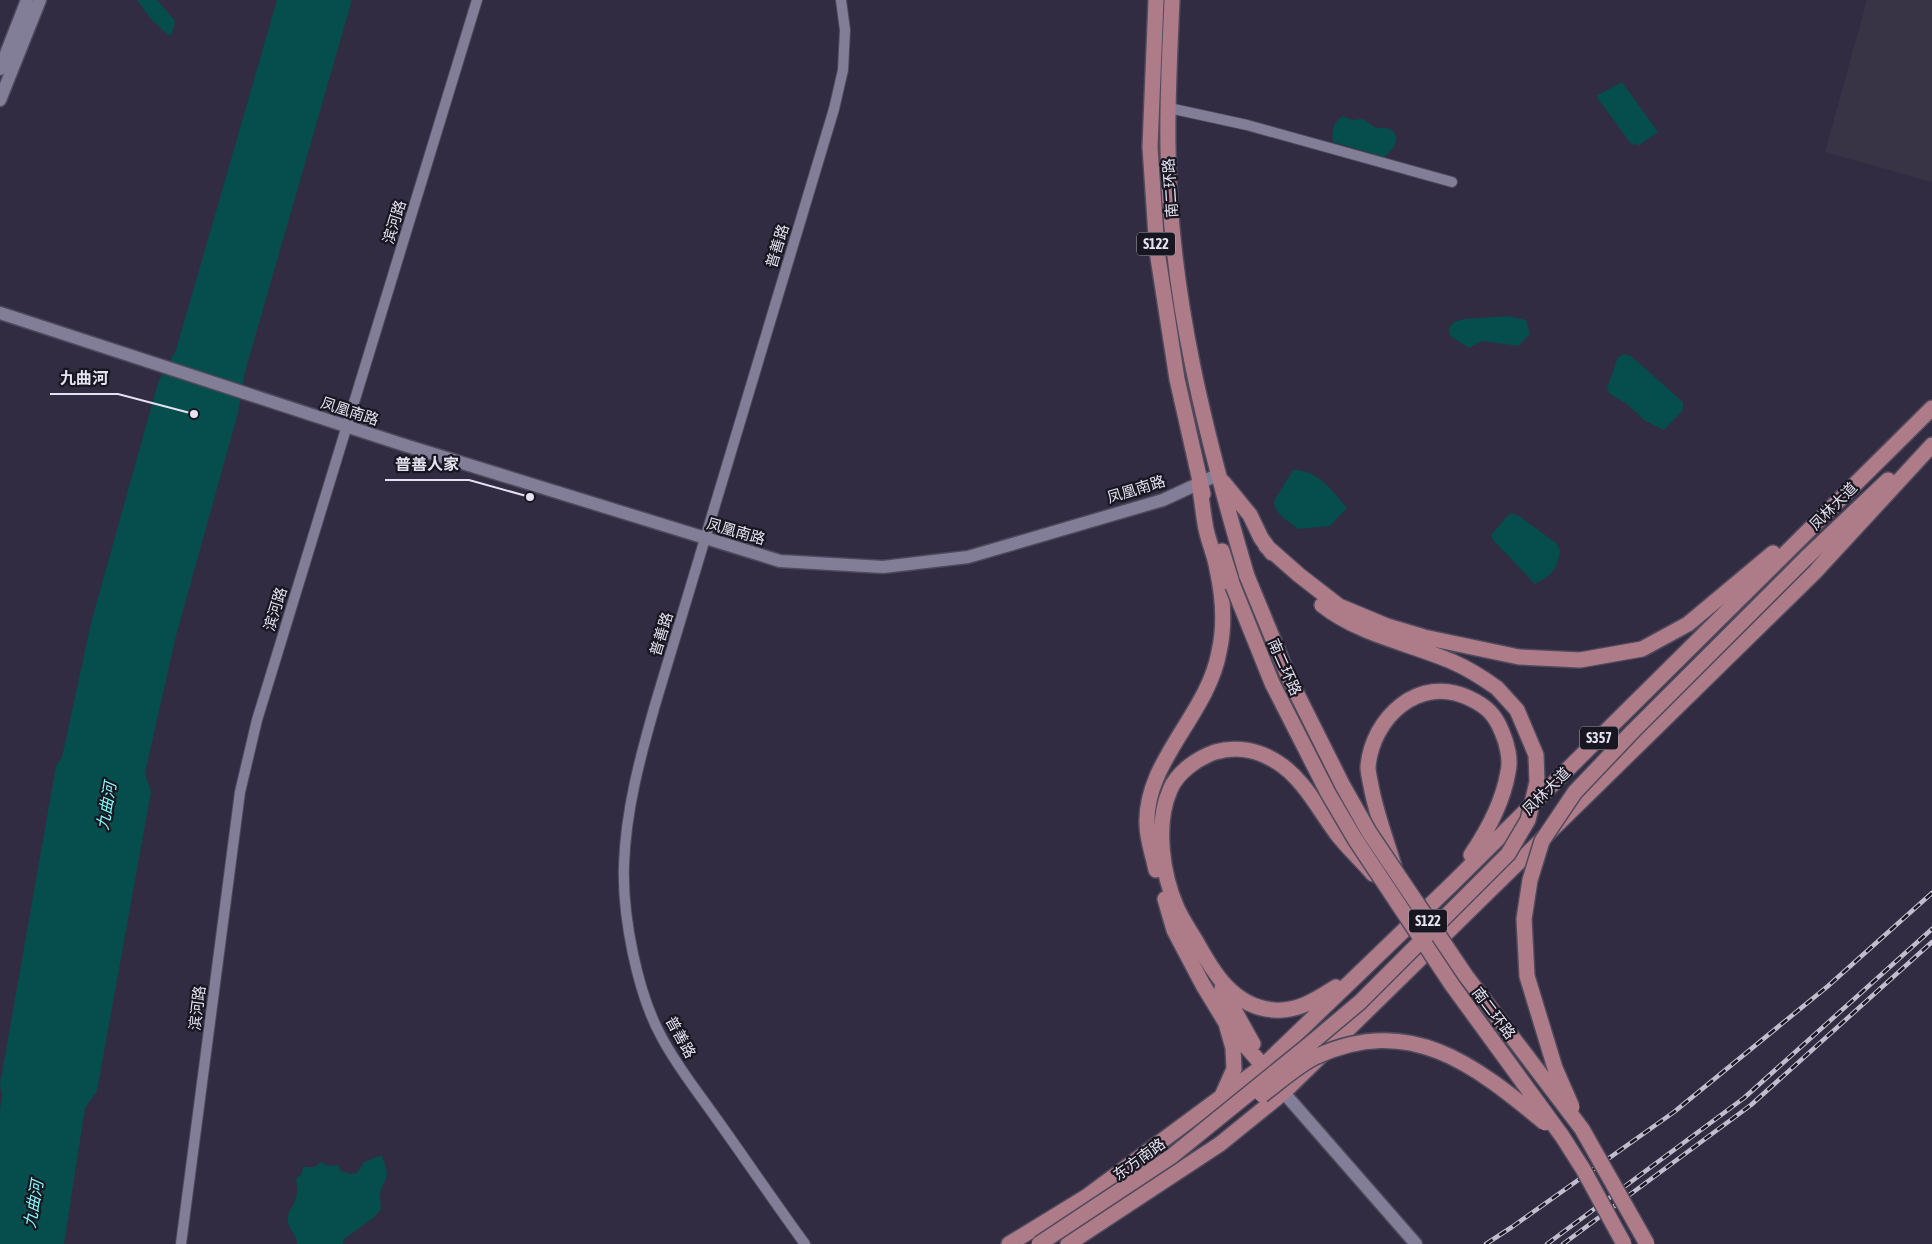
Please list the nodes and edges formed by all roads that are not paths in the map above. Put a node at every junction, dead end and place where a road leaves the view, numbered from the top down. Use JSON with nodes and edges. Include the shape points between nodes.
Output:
{"nodes":[{"id":1,"x":28,"y":0,"type":"edge"},
{"id":2,"x":40,"y":0,"type":"edge"},
{"id":3,"x":477,"y":0,"type":"edge"},
{"id":4,"x":841,"y":0,"type":"edge"},
{"id":5,"x":1156,"y":0,"type":"edge"},
{"id":6,"x":1172,"y":0,"type":"edge"},
{"id":7,"x":0,"y":69,"type":"edge"},
{"id":8,"x":0,"y":100,"type":"edge"},
{"id":9,"x":1168,"y":108,"type":"junction"},
{"id":10,"x":1452,"y":182,"type":"dead end"},
{"id":11,"x":0,"y":313,"type":"edge"},
{"id":12,"x":1932,"y":407,"type":"edge"},
{"id":13,"x":347,"y":426,"type":"junction"},
{"id":14,"x":1932,"y":438,"type":"edge"},
{"id":15,"x":1932,"y":446,"type":"edge"},
{"id":16,"x":1217,"y":474,"type":"junction"},
{"id":17,"x":1200,"y":484,"type":"junction"},
{"id":18,"x":705,"y":539,"type":"junction"},
{"id":19,"x":1386,"y":632,"type":"junction"},
{"id":20,"x":1395,"y":872,"type":"junction"},
{"id":21,"x":1452,"y":884,"type":"junction"},
{"id":22,"x":1386,"y":889,"type":"junction"},
{"id":23,"x":1213,"y":972,"type":"junction"},
{"id":24,"x":1361,"y":972,"type":"junction"},
{"id":25,"x":1226,"y":1023,"type":"junction"},
{"id":26,"x":1264,"y":1066,"type":"junction"},
{"id":27,"x":1283,"y":1093,"type":"junction"},
{"id":28,"x":1220,"y":1099,"type":"junction"},
{"id":29,"x":1582,"y":1130,"type":"junction"},
{"id":30,"x":1562,"y":1136,"type":"junction"},
{"id":31,"x":1172,"y":1156,"type":"junction"},
{"id":32,"x":182,"y":1244,"type":"edge"},
{"id":33,"x":806,"y":1244,"type":"edge"},
{"id":34,"x":1009,"y":1244,"type":"edge"},
{"id":35,"x":1039,"y":1244,"type":"edge"},
{"id":36,"x":1068,"y":1244,"type":"edge"},
{"id":37,"x":1416,"y":1244,"type":"edge"},
{"id":38,"x":1624,"y":1244,"type":"edge"},
{"id":39,"x":1647,"y":1244,"type":"edge"}],
"edges":[{"from":1,"to":7,"type":"street"},
{"from":2,"to":8,"type":"street"},
{"from":3,"to":13,"type":"street","name":"滨河路"},
{"from":4,"to":18,"type":"street","name":"普善路","via":[[846,30],[843,70],[834,109]]},
{"from":5,"to":17,"type":"main road","name":"南二环路","number":"S122","via":[[1150,147],[1157,252],[1177,379]]},
{"from":6,"to":9,"type":"main road","name":"南二环路","number":"S122"},
{"from":9,"to":10,"type":"street","via":[[1247,125]]},
{"from":9,"to":16,"type":"main road","name":"南二环路","number":"S122","via":[[1175,252],[1194,374]]},
{"from":11,"to":13,"type":"street","name":"凤凰南路"},
{"from":12,"to":19,"type":"main road","via":[[1733,588],[1688,624],[1642,648],[1580,660],[1519,657],[1424,636]]},
{"from":12,"to":21,"type":"main road","name":"凤林大道","number":"S357"},
{"from":13,"to":18,"type":"street","name":"凤凰南路"},
{"from":13,"to":32,"type":"street","name":"滨河路","via":[[257,720],[240,792]]},
{"from":14,"to":29,"type":"main road","bridge":true,"via":[[1634,730],[1574,792],[1542,841],[1530,880],[1524,919],[1527,976],[1555,1068]]},
{"from":15,"to":27,"type":"main road","name":"凤林大道","number":"S357","via":[[1815,572]]},
{"from":16,"to":17,"type":"street","name":"凤凰南路"},
{"from":16,"to":19,"type":"main road","via":[[1250,515],[1266,546],[1291,580],[1335,615]]},
{"from":16,"to":20,"type":"main road","name":"南二环路","number":"S122","bridge":true,"via":[[1247,576],[1293,686],[1343,786]]},
{"from":17,"to":18,"type":"street","name":"凤凰南路","via":[[1163,500],[968,557],[883,567],[780,561]]},
{"from":17,"to":22,"type":"main road","name":"南二环路","number":"S122","bridge":true,"via":[[1233,586],[1272,683],[1328,793]]},
{"from":17,"to":25,"type":"main road","via":[[1223,609],[1220,652],[1198,707],[1152,786],[1146,825],[1174,930]]},
{"from":18,"to":33,"type":"street","name":"普善路","via":[[633,786],[624,866],[626,908],[635,959],[661,1036]]},
{"from":19,"to":31,"type":"main road","bridge":true,"via":[[1475,673],[1497,688],[1517,710],[1536,755],[1537,782],[1528,820],[1508,854],[1360,1002]]},
{"from":20,"to":21,"type":"main road","bridge":true,"via":[[1374,806],[1368,768],[1376,736],[1397,707],[1417,695],[1439,690],[1460,694],[1496,718],[1507,742],[1509,771],[1497,810],[1484,837]]},
{"from":20,"to":29,"type":"main road","name":"南二环路","number":"S122","bridge":true,"via":[[1466,976]]},
{"from":21,"to":24,"type":"main road","name":"凤林大道","number":"S357"},
{"from":22,"to":23,"type":"main road","bridge":true,"via":[[1338,836],[1299,782],[1277,762],[1253,751],[1228,749],[1206,756],[1186,769],[1170,789],[1162,818],[1162,861],[1176,907]]},
{"from":22,"to":30,"type":"main road","name":"南二环路","number":"S122","bridge":true},
{"from":23,"to":24,"type":"main road","via":[[1229,990],[1255,1006],[1275,1010],[1304,1006]]},
{"from":23,"to":26,"type":"main road"},
{"from":24,"to":26,"type":"main road","name":"凤林大道","number":"S357"},
{"from":25,"to":26,"type":"main road"},
{"from":25,"to":28,"type":"main road","via":[[1233,1048],[1234,1069]]},
{"from":26,"to":27,"type":"street"},
{"from":26,"to":28,"type":"main road","name":"东方南路"},
{"from":27,"to":36,"type":"main road","name":"东方南路","via":[[1220,1144]]},
{"from":27,"to":37,"type":"street"},
{"from":28,"to":34,"type":"main road","name":"东方南路","via":[[1086,1197]]},
{"from":29,"to":39,"type":"main road","name":"南二环路","number":"S122","bridge":true},
{"from":30,"to":31,"type":"main road","bridge":true,"via":[[1464,1063],[1432,1048],[1396,1040],[1367,1040],[1313,1058]]},
{"from":30,"to":38,"type":"main road","name":"南二环路","number":"S122","bridge":true},
{"from":31,"to":35,"type":"main road","bridge":true}]}
